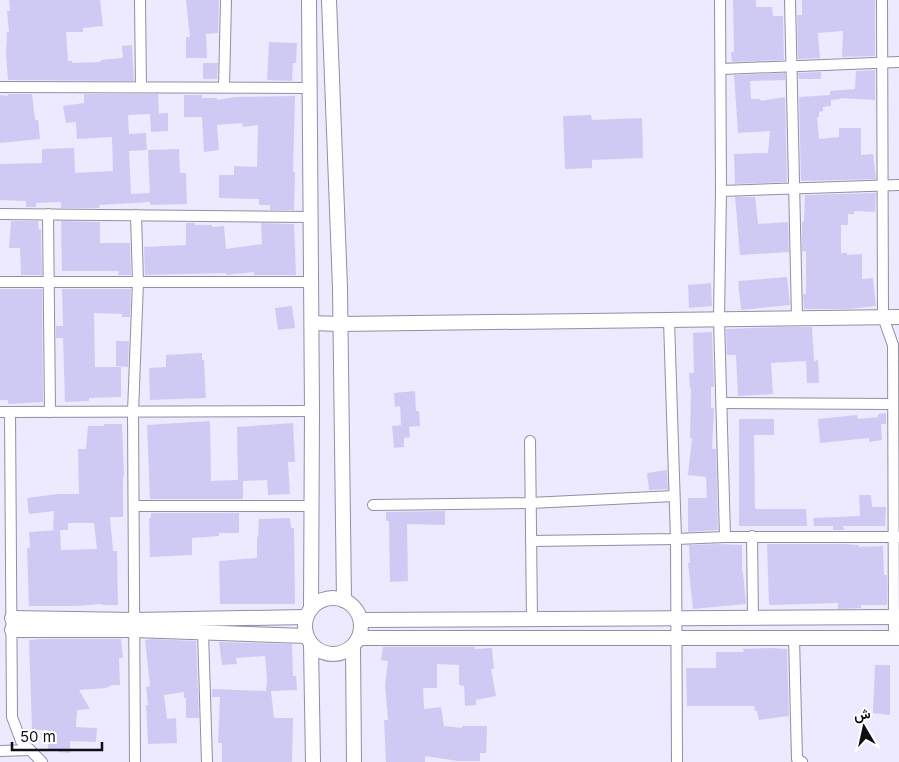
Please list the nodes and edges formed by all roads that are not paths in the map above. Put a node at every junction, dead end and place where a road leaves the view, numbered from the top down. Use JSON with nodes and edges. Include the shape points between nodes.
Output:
{"nodes":[{"id":1,"x":140,"y":0,"type":"edge"},
{"id":2,"x":226,"y":0,"type":"edge"},
{"id":3,"x":309,"y":0,"type":"edge"},
{"id":4,"x":329,"y":0,"type":"edge"},
{"id":5,"x":720,"y":0,"type":"edge"},
{"id":6,"x":790,"y":0,"type":"edge"},
{"id":7,"x":882,"y":0,"type":"edge"},
{"id":8,"x":899,"y":62,"type":"edge"},
{"id":9,"x":882,"y":63,"type":"junction"},
{"id":10,"x":791,"y":67,"type":"junction"},
{"id":11,"x":721,"y":69,"type":"junction"},
{"id":12,"x":0,"y":87,"type":"edge"},
{"id":13,"x":141,"y":87,"type":"junction"},
{"id":14,"x":224,"y":88,"type":"junction"},
{"id":15,"x":310,"y":88,"type":"junction"},
{"id":16,"x":883,"y":185,"type":"junction"},
{"id":17,"x":899,"y":185,"type":"edge"},
{"id":18,"x":793,"y":188,"type":"junction"},
{"id":19,"x":722,"y":191,"type":"junction"},
{"id":20,"x":0,"y":214,"type":"edge"},
{"id":21,"x":48,"y":214,"type":"junction"},
{"id":22,"x":136,"y":216,"type":"junction"},
{"id":23,"x":311,"y":218,"type":"junction"},
{"id":24,"x":0,"y":282,"type":"edge"},
{"id":25,"x":48,"y":282,"type":"junction"},
{"id":26,"x":138,"y":282,"type":"junction"},
{"id":27,"x":311,"y":282,"type":"junction"},
{"id":28,"x":884,"y":317,"type":"junction"},
{"id":29,"x":899,"y":317,"type":"edge"},
{"id":30,"x":797,"y":318,"type":"junction"},
{"id":31,"x":720,"y":319,"type":"junction"},
{"id":32,"x":669,"y":320,"type":"junction"},
{"id":33,"x":312,"y":323,"type":"junction"},
{"id":34,"x":340,"y":324,"type":"junction"},
{"id":35,"x":722,"y":403,"type":"junction"},
{"id":36,"x":893,"y":404,"type":"junction"},
{"id":37,"x":312,"y":411,"type":"junction"},
{"id":38,"x":5,"y":412,"type":"edge"},
{"id":39,"x":50,"y":412,"type":"junction"},
{"id":40,"x":133,"y":412,"type":"junction"},
{"id":41,"x":530,"y":441,"type":"dead end"},
{"id":42,"x":674,"y":496,"type":"junction"},
{"id":43,"x":530,"y":502,"type":"junction"},
{"id":44,"x":373,"y":505,"type":"dead end"},
{"id":45,"x":134,"y":506,"type":"junction"},
{"id":46,"x":312,"y":506,"type":"junction"},
{"id":47,"x":752,"y":536,"type":"junction"},
{"id":48,"x":725,"y":537,"type":"junction"},
{"id":49,"x":897,"y":537,"type":"edge"},
{"id":50,"x":676,"y":539,"type":"junction"},
{"id":51,"x":531,"y":541,"type":"junction"},
{"id":52,"x":0,"y":547,"type":"edge"},
{"id":53,"x":11,"y":547,"type":"junction"},
{"id":54,"x":344,"y":600,"type":"junction"},
{"id":55,"x":308,"y":613,"type":"junction"},
{"id":56,"x":897,"y":617,"type":"edge"},
{"id":57,"x":676,"y":618,"type":"junction"},
{"id":58,"x":754,"y":618,"type":"junction"},
{"id":59,"x":532,"y":619,"type":"junction"},
{"id":60,"x":361,"y":620,"type":"junction"},
{"id":61,"x":12,"y":624,"type":"junction"},
{"id":62,"x":134,"y":625,"type":"junction"},
{"id":63,"x":203,"y":632,"type":"junction"},
{"id":64,"x":677,"y":638,"type":"junction"},
{"id":65,"x":794,"y":638,"type":"junction"},
{"id":66,"x":896,"y":638,"type":"edge"},
{"id":67,"x":309,"y":640,"type":"junction"},
{"id":68,"x":356,"y":642,"type":"junction"},
{"id":69,"x":0,"y":686,"type":"edge"},
{"id":70,"x":12,"y":686,"type":"junction"},
{"id":71,"x":0,"y":750,"type":"edge"},
{"id":72,"x":30,"y":750,"type":"junction"},
{"id":73,"x":42,"y":762,"type":"edge"},
{"id":74,"x":135,"y":762,"type":"edge"},
{"id":75,"x":207,"y":762,"type":"edge"},
{"id":76,"x":312,"y":762,"type":"edge"},
{"id":77,"x":354,"y":762,"type":"edge"},
{"id":78,"x":677,"y":762,"type":"edge"},
{"id":79,"x":802,"y":762,"type":"edge"}],
"edges":[{"from":1,"to":13,"type":"street"},
{"from":2,"to":14,"type":"street"},
{"from":3,"to":15,"type":"street"},
{"from":4,"to":34,"type":"street"},
{"from":5,"to":11,"type":"street"},
{"from":6,"to":10,"type":"street"},
{"from":7,"to":9,"type":"street"},
{"from":8,"to":9,"type":"street"},
{"from":9,"to":10,"type":"street"},
{"from":9,"to":16,"type":"street"},
{"from":10,"to":11,"type":"street"},
{"from":10,"to":18,"type":"street"},
{"from":11,"to":19,"type":"street"},
{"from":12,"to":13,"type":"street"},
{"from":13,"to":14,"type":"street"},
{"from":14,"to":15,"type":"street"},
{"from":15,"to":23,"type":"street"},
{"from":16,"to":17,"type":"street"},
{"from":16,"to":18,"type":"street"},
{"from":16,"to":28,"type":"street"},
{"from":18,"to":19,"type":"street"},
{"from":18,"to":30,"type":"street"},
{"from":19,"to":31,"type":"street"},
{"from":20,"to":21,"type":"street"},
{"from":21,"to":22,"type":"street"},
{"from":21,"to":25,"type":"street"},
{"from":22,"to":23,"type":"street"},
{"from":22,"to":26,"type":"street"},
{"from":23,"to":27,"type":"street"},
{"from":24,"to":25,"type":"street"},
{"from":25,"to":26,"type":"street"},
{"from":25,"to":39,"type":"street"},
{"from":26,"to":27,"type":"street"},
{"from":26,"to":40,"type":"street"},
{"from":27,"to":33,"type":"street"},
{"from":28,"to":29,"type":"street"},
{"from":28,"to":30,"type":"street"},
{"from":28,"to":36,"type":"street","via":[[893,345]]},
{"from":30,"to":31,"type":"street"},
{"from":31,"to":32,"type":"street"},
{"from":31,"to":35,"type":"street"},
{"from":32,"to":34,"type":"street"},
{"from":32,"to":42,"type":"street"},
{"from":33,"to":34,"type":"street"},
{"from":33,"to":37,"type":"street"},
{"from":34,"to":54,"type":"street"},
{"from":35,"to":36,"type":"street"},
{"from":35,"to":48,"type":"street"},
{"from":36,"to":49,"type":"street"},
{"from":37,"to":40,"type":"street"},
{"from":37,"to":46,"type":"street"},
{"from":38,"to":39,"type":"street"},
{"from":38,"to":53,"type":"street"},
{"from":39,"to":40,"type":"street"},
{"from":40,"to":45,"type":"street"},
{"from":41,"to":43,"type":"street"},
{"from":42,"to":43,"type":"street"},
{"from":42,"to":50,"type":"street"},
{"from":43,"to":44,"type":"street"},
{"from":43,"to":51,"type":"street"},
{"from":45,"to":46,"type":"street"},
{"from":45,"to":62,"type":"street"},
{"from":46,"to":55,"type":"street"},
{"from":47,"to":48,"type":"street"},
{"from":47,"to":49,"type":"street"},
{"from":47,"to":58,"type":"street"},
{"from":48,"to":50,"type":"street"},
{"from":49,"to":56,"type":"street"},
{"from":50,"to":51,"type":"street"},
{"from":50,"to":57,"type":"street"},
{"from":51,"to":59,"type":"street"},
{"from":52,"to":53,"type":"street"},
{"from":53,"to":61,"type":"street"},
{"from":54,"to":55,"type":"street","via":[[326,599]]},
{"from":54,"to":60,"type":"street"},
{"from":55,"to":62,"type":"street"},
{"from":55,"to":67,"type":"street","via":[[304,626]]},
{"from":56,"to":58,"type":"street"},
{"from":56,"to":66,"type":"street"},
{"from":57,"to":58,"type":"street"},
{"from":57,"to":59,"type":"street"},
{"from":57,"to":64,"type":"street"},
{"from":59,"to":60,"type":"street"},
{"from":60,"to":68,"type":"street"},
{"from":61,"to":62,"type":"street"},
{"from":61,"to":70,"type":"street"},
{"from":62,"to":63,"type":"street"},
{"from":62,"to":74,"type":"street"},
{"from":63,"to":67,"type":"street"},
{"from":63,"to":75,"type":"street"},
{"from":64,"to":65,"type":"street"},
{"from":64,"to":68,"type":"street"},
{"from":64,"to":78,"type":"street"},
{"from":65,"to":66,"type":"street"},
{"from":65,"to":79,"type":"street","via":[[797,759]]},
{"from":67,"to":68,"type":"street","via":[[327,654],[346,651]]},
{"from":67,"to":76,"type":"street"},
{"from":68,"to":77,"type":"street"},
{"from":69,"to":70,"type":"street"},
{"from":70,"to":72,"type":"street","via":[[12,717],[20,741]]},
{"from":71,"to":72,"type":"street"},
{"from":72,"to":73,"type":"street"}]}
